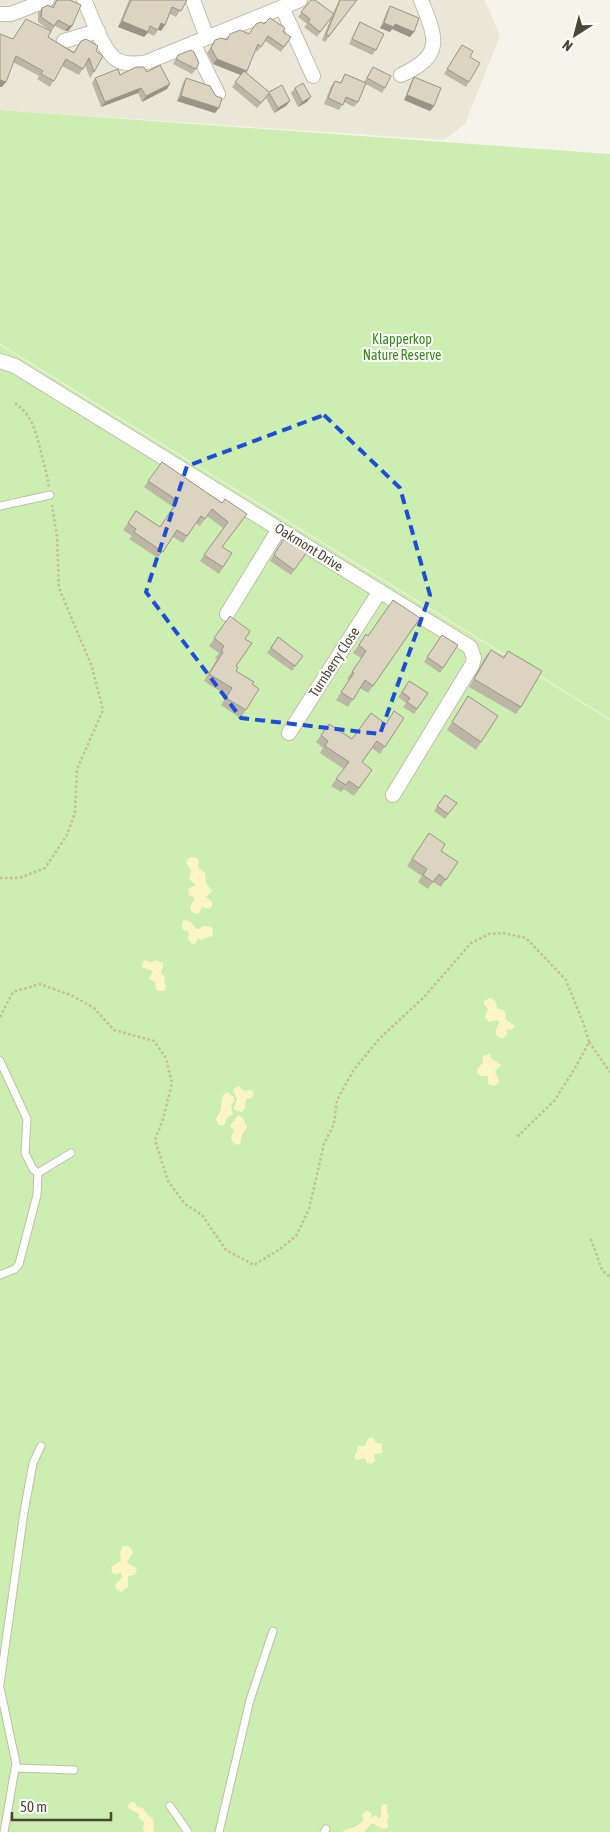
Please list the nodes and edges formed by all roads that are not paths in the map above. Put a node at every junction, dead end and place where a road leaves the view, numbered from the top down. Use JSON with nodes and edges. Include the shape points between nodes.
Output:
{"nodes":[{"id":1,"x":47,"y":0,"type":"edge"},
{"id":2,"x":84,"y":0,"type":"edge"},
{"id":3,"x":193,"y":0,"type":"edge"},
{"id":4,"x":300,"y":0,"type":"edge"},
{"id":5,"x":420,"y":0,"type":"edge"},
{"id":6,"x":279,"y":5,"type":"edge"},
{"id":7,"x":0,"y":14,"type":"edge"},
{"id":8,"x":98,"y":31,"type":"junction"},
{"id":9,"x":207,"y":38,"type":"junction"},
{"id":10,"x":64,"y":41,"type":"dead end"},
{"id":11,"x":193,"y":43,"type":"junction"},
{"id":12,"x":401,"y":75,"type":"dead end"},
{"id":13,"x":313,"y":76,"type":"dead end"},
{"id":14,"x":218,"y":94,"type":"dead end"},
{"id":15,"x":0,"y":361,"type":"edge"},
{"id":16,"x":50,"y":495,"type":"road end"},
{"id":17,"x":0,"y":506,"type":"edge"},
{"id":18,"x":279,"y":529,"type":"junction"},
{"id":19,"x":380,"y":591,"type":"junction"},
{"id":20,"x":227,"y":614,"type":"dead end"},
{"id":21,"x":289,"y":733,"type":"dead end"},
{"id":22,"x":393,"y":796,"type":"dead end"},
{"id":23,"x":0,"y":1061,"type":"edge"},
{"id":24,"x":71,"y":1153,"type":"dead end"},
{"id":25,"x":38,"y":1173,"type":"junction"},
{"id":26,"x":0,"y":1275,"type":"edge"},
{"id":27,"x":41,"y":1446,"type":"dead end"},
{"id":28,"x":273,"y":1631,"type":"dead end"},
{"id":29,"x":0,"y":1684,"type":"edge"},
{"id":30,"x":0,"y":1688,"type":"edge"},
{"id":31,"x":16,"y":1768,"type":"junction"},
{"id":32,"x":74,"y":1770,"type":"dead end"},
{"id":33,"x":170,"y":1806,"type":"dead end"},
{"id":34,"x":4,"y":1832,"type":"edge"},
{"id":35,"x":188,"y":1832,"type":"edge"},
{"id":36,"x":219,"y":1832,"type":"edge"}],
"edges":[{"from":1,"to":7,"type":"street","via":[[11,14]]},
{"from":2,"to":8,"type":"street"},
{"from":3,"to":9,"type":"street"},
{"from":4,"to":6,"type":"street"},
{"from":5,"to":12,"type":"street","via":[[432,30],[434,47],[422,64]]},
{"from":6,"to":9,"type":"street"},
{"from":6,"to":13,"type":"street"},
{"from":8,"to":10,"type":"street"},
{"from":8,"to":11,"type":"street","via":[[111,56],[120,62],[134,64]]},
{"from":9,"to":11,"type":"street"},
{"from":11,"to":14,"type":"street"},
{"from":15,"to":18,"type":"street","name":"Oakmont Drive","via":[[15,366]]},
{"from":16,"to":17,"type":"lane"},
{"from":18,"to":19,"type":"street","name":"Oakmont Drive"},
{"from":18,"to":20,"type":"street"},
{"from":19,"to":21,"type":"street","name":"Turnberry Close"},
{"from":19,"to":22,"type":"street","name":"Oakmont Drive","via":[[466,643],[474,658]]},
{"from":23,"to":25,"type":"lane","via":[[27,1119],[25,1153]]},
{"from":24,"to":25,"type":"lane"},
{"from":25,"to":26,"type":"lane","via":[[37,1195],[19,1264]]},
{"from":27,"to":29,"type":"lane","via":[[33,1464],[24,1512]]},
{"from":28,"to":36,"type":"lane","via":[[250,1700]]},
{"from":30,"to":31,"type":"lane"},
{"from":31,"to":32,"type":"lane"},
{"from":31,"to":34,"type":"lane"},
{"from":33,"to":35,"type":"lane"}]}
